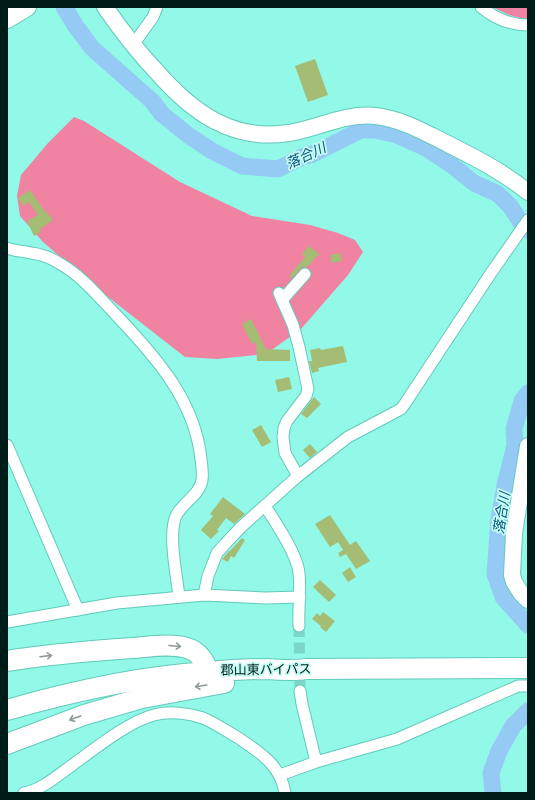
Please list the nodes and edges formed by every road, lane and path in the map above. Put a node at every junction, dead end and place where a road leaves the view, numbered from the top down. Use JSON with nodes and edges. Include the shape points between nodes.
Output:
{"nodes":[{"id":1,"x":27,"y":7,"type":"edge"},
{"id":2,"x":105,"y":7,"type":"edge"},
{"id":3,"x":157,"y":7,"type":"edge"},
{"id":4,"x":481,"y":7,"type":"edge"},
{"id":5,"x":7,"y":19,"type":"edge"},
{"id":6,"x":528,"y":25,"type":"edge"},
{"id":7,"x":133,"y":45,"type":"junction"},
{"id":8,"x":528,"y":192,"type":"edge"},
{"id":9,"x":528,"y":220,"type":"edge"},
{"id":10,"x":7,"y":248,"type":"edge"},
{"id":11,"x":305,"y":274,"type":"dead end"},
{"id":12,"x":7,"y":445,"type":"edge"},
{"id":13,"x":528,"y":446,"type":"edge"},
{"id":14,"x":298,"y":476,"type":"junction"},
{"id":15,"x":265,"y":506,"type":"junction"},
{"id":16,"x":204,"y":595,"type":"junction"},
{"id":17,"x":179,"y":597,"type":"junction"},
{"id":18,"x":300,"y":597,"type":"junction"},
{"id":19,"x":528,"y":600,"type":"edge"},
{"id":20,"x":78,"y":610,"type":"junction"},
{"id":21,"x":7,"y":622,"type":"edge"},
{"id":22,"x":299,"y":626,"type":"tunnel mouth"},
{"id":23,"x":7,"y":661,"type":"edge"},
{"id":24,"x":528,"y":668,"type":"edge"},
{"id":25,"x":300,"y":670,"type":"junction"},
{"id":26,"x":208,"y":672,"type":"junction"},
{"id":27,"x":528,"y":686,"type":"edge"},
{"id":28,"x":300,"y":691,"type":"tunnel mouth"},
{"id":29,"x":7,"y":710,"type":"edge"},
{"id":30,"x":7,"y":744,"type":"edge"},
{"id":31,"x":316,"y":762,"type":"junction"},
{"id":32,"x":280,"y":775,"type":"junction"},
{"id":33,"x":24,"y":793,"type":"edge"},
{"id":34,"x":285,"y":793,"type":"edge"}],
"edges":[{"from":1,"to":5,"type":"main road"},
{"from":2,"to":7,"type":"street"},
{"from":3,"to":7,"type":"street"},
{"from":4,"to":6,"type":"street","via":[[512,24]]},
{"from":7,"to":8,"type":"street","via":[[189,105],[230,128],[276,134],[360,116],[393,119],[489,165]]},
{"from":9,"to":14,"type":"street","via":[[404,406],[348,437]]},
{"from":10,"to":17,"type":"street","via":[[33,253],[58,262],[78,276],[146,347],[163,369],[190,414],[199,445],[202,482],[193,497],[181,508],[172,528]]},
{"from":11,"to":14,"type":"street","via":[[280,296],[293,325],[308,389],[306,396],[287,421],[284,433],[285,453]]},
{"from":12,"to":20,"type":"street"},
{"from":13,"to":19,"type":"street","via":[[514,533],[512,575],[514,582]]},
{"from":14,"to":15,"type":"street"},
{"from":15,"to":16,"type":"street","via":[[241,527],[218,553],[208,576]]},
{"from":15,"to":18,"type":"street","via":[[290,549],[299,571]]},
{"from":16,"to":17,"type":"street"},
{"from":16,"to":18,"type":"street"},
{"from":17,"to":20,"type":"street"},
{"from":18,"to":22,"type":"street"},
{"from":20,"to":21,"type":"street"},
{"from":23,"to":26,"type":"highway","one_way":true,"via":[[167,646],[187,648],[196,653],[203,660]]},
{"from":24,"to":25,"type":"highway","name":"郡山東バイパス"},
{"from":25,"to":26,"type":"highway","name":"郡山東バイパス"},
{"from":25,"to":30,"type":"highway","one_way":true,"via":[[142,698],[84,715]]},
{"from":26,"to":29,"type":"highway","name":"郡山東バイパス","via":[[104,685]]},
{"from":27,"to":31,"type":"street","via":[[518,686],[397,739]]},
{"from":28,"to":31,"type":"street"},
{"from":31,"to":32,"type":"street"},
{"from":32,"to":33,"type":"street","via":[[267,758],[216,725],[197,716],[171,713],[155,715],[131,725],[57,776]]},
{"from":32,"to":34,"type":"street"}]}
